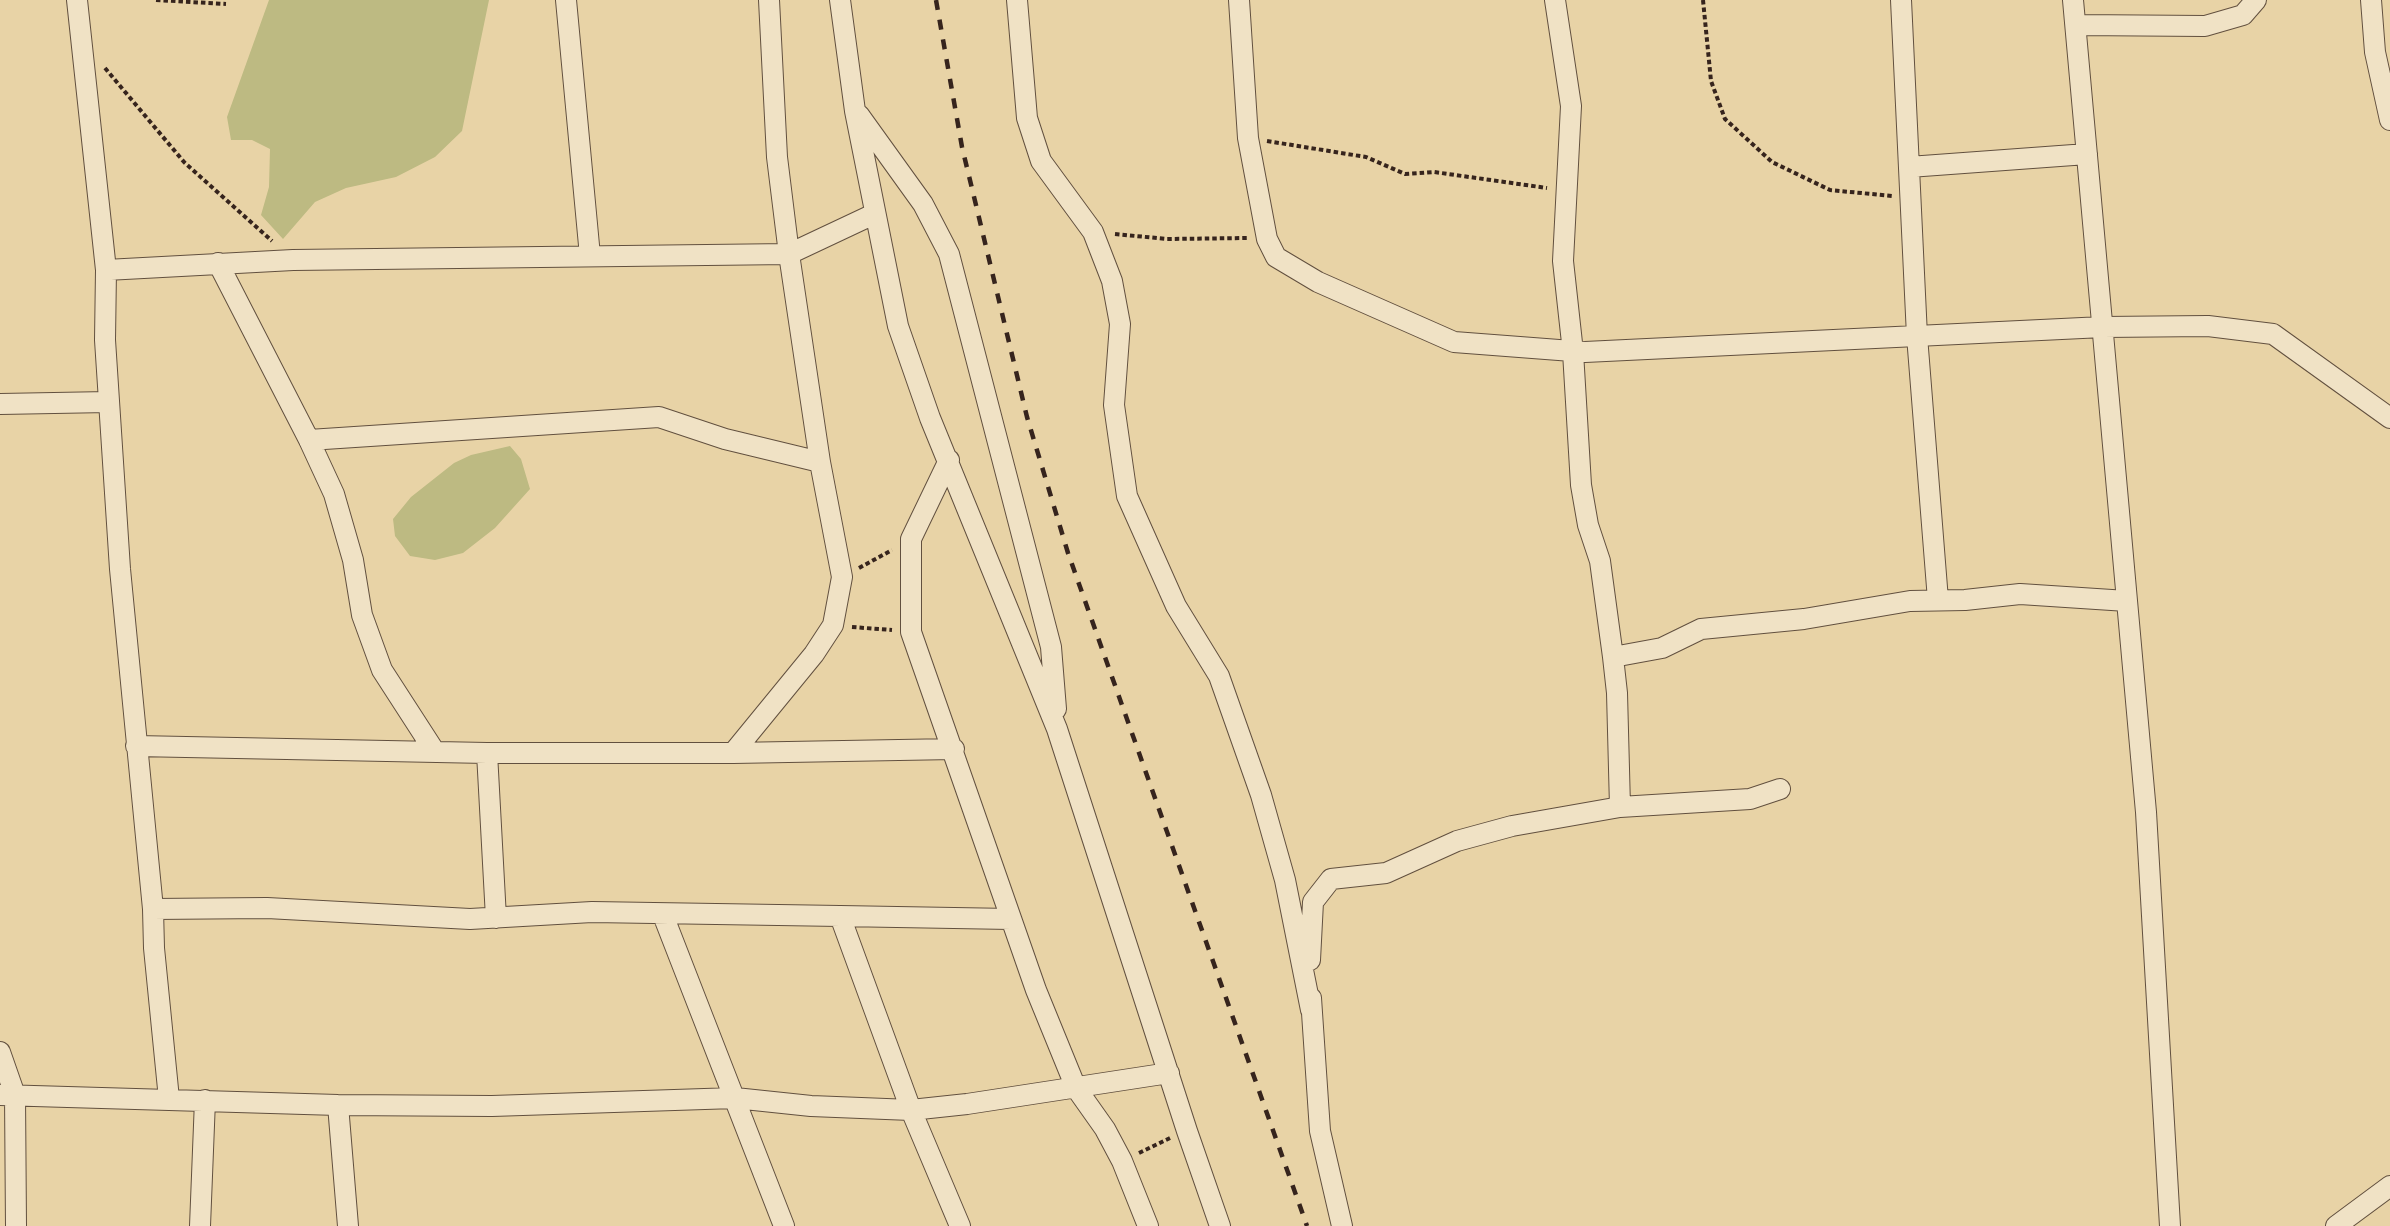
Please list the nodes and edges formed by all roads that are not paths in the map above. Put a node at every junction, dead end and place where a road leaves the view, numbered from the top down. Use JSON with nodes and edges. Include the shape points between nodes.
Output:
{"nodes":[{"id":1,"x":77,"y":0,"type":"edge"},
{"id":2,"x":566,"y":0,"type":"edge"},
{"id":3,"x":769,"y":0,"type":"edge"},
{"id":4,"x":840,"y":0,"type":"edge"},
{"id":5,"x":1017,"y":0,"type":"edge"},
{"id":6,"x":1239,"y":0,"type":"edge"},
{"id":7,"x":1555,"y":0,"type":"edge"},
{"id":8,"x":1900,"y":0,"type":"edge"},
{"id":9,"x":2073,"y":0,"type":"edge"},
{"id":10,"x":2256,"y":0,"type":"edge"},
{"id":11,"x":2370,"y":0,"type":"edge"},
{"id":12,"x":2076,"y":26,"type":"junction"},
{"id":13,"x":855,"y":111,"type":"junction"},
{"id":14,"x":2390,"y":120,"type":"edge"},
{"id":15,"x":2087,"y":154,"type":"junction"},
{"id":16,"x":1908,"y":167,"type":"junction"},
{"id":17,"x":874,"y":214,"type":"junction"},
{"id":18,"x":789,"y":254,"type":"junction"},
{"id":19,"x":591,"y":256,"type":"junction"},
{"id":20,"x":218,"y":263,"type":"junction"},
{"id":21,"x":106,"y":270,"type":"junction"},
{"id":22,"x":2103,"y":327,"type":"junction"},
{"id":23,"x":1917,"y":336,"type":"junction"},
{"id":24,"x":1573,"y":352,"type":"junction"},
{"id":25,"x":108,"y":402,"type":"junction"},
{"id":26,"x":0,"y":404,"type":"edge"},
{"id":27,"x":2390,"y":418,"type":"edge"},
{"id":28,"x":309,"y":440,"type":"junction"},
{"id":29,"x":949,"y":460,"type":"junction"},
{"id":30,"x":820,"y":462,"type":"junction"},
{"id":31,"x":1938,"y":600,"type":"junction"},
{"id":32,"x":2127,"y":601,"type":"junction"},
{"id":33,"x":1613,"y":657,"type":"junction"},
{"id":34,"x":1057,"y":729,"type":"junction"},
{"id":35,"x":136,"y":746,"type":"junction"},
{"id":36,"x":954,"y":749,"type":"junction"},
{"id":37,"x":435,"y":752,"type":"junction"},
{"id":38,"x":487,"y":753,"type":"junction"},
{"id":39,"x":733,"y":753,"type":"junction"},
{"id":40,"x":1780,"y":789,"type":"dead end"},
{"id":41,"x":1620,"y":807,"type":"junction"},
{"id":42,"x":153,"y":909,"type":"junction"},
{"id":43,"x":663,"y":915,"type":"junction"},
{"id":44,"x":840,"y":916,"type":"junction"},
{"id":45,"x":496,"y":918,"type":"junction"},
{"id":46,"x":1011,"y":919,"type":"junction"},
{"id":47,"x":1311,"y":1010,"type":"junction"},
{"id":48,"x":0,"y":1052,"type":"edge"},
{"id":49,"x":1169,"y":1072,"type":"junction"},
{"id":50,"x":1076,"y":1088,"type":"junction"},
{"id":51,"x":8,"y":1095,"type":"edge"},
{"id":52,"x":735,"y":1098,"type":"junction"},
{"id":53,"x":169,"y":1099,"type":"junction"},
{"id":54,"x":205,"y":1100,"type":"junction"},
{"id":55,"x":338,"y":1105,"type":"junction"},
{"id":56,"x":911,"y":1110,"type":"junction"},
{"id":57,"x":2390,"y":1186,"type":"edge"},
{"id":58,"x":16,"y":1226,"type":"edge"},
{"id":59,"x":200,"y":1226,"type":"edge"},
{"id":60,"x":348,"y":1226,"type":"edge"},
{"id":61,"x":784,"y":1226,"type":"edge"},
{"id":62,"x":960,"y":1226,"type":"edge"},
{"id":63,"x":1148,"y":1226,"type":"edge"},
{"id":64,"x":1220,"y":1226,"type":"edge"},
{"id":65,"x":1342,"y":1226,"type":"edge"},
{"id":66,"x":2170,"y":1226,"type":"edge"},
{"id":67,"x":2336,"y":1226,"type":"edge"}],
"edges":[{"from":1,"to":21,"type":"street"},
{"from":2,"to":19,"type":"street"},
{"from":3,"to":18,"type":"street","via":[[777,157]]},
{"from":4,"to":13,"type":"street"},
{"from":5,"to":47,"type":"street","via":[[1027,118],[1041,161],[1094,232],[1112,281],[1120,324],[1114,405],[1127,496],[1176,606],[1219,676],[1261,795],[1285,880]]},
{"from":6,"to":24,"type":"street","via":[[1248,138],[1267,238],[1276,257],[1318,282],[1454,342]]},
{"from":7,"to":24,"type":"street","via":[[1571,106],[1563,261]]},
{"from":8,"to":16,"type":"street"},
{"from":9,"to":12,"type":"street"},
{"from":10,"to":12,"type":"street","via":[[2243,15],[2205,26]]},
{"from":11,"to":14,"type":"street","via":[[2375,52]]},
{"from":12,"to":15,"type":"street"},
{"from":13,"to":17,"type":"street"},
{"from":13,"to":34,"type":"street","via":[[923,204],[949,254],[1051,647]]},
{"from":15,"to":16,"type":"street"},
{"from":15,"to":22,"type":"street"},
{"from":16,"to":23,"type":"street"},
{"from":17,"to":18,"type":"street"},
{"from":17,"to":29,"type":"street","via":[[898,326]]},
{"from":18,"to":19,"type":"street"},
{"from":18,"to":30,"type":"street"},
{"from":19,"to":20,"type":"street"},
{"from":20,"to":21,"type":"street"},
{"from":20,"to":28,"type":"street"},
{"from":21,"to":25,"type":"street"},
{"from":22,"to":23,"type":"street"},
{"from":22,"to":27,"type":"street","via":[[2208,326],[2273,334]]},
{"from":22,"to":32,"type":"street"},
{"from":23,"to":24,"type":"street"},
{"from":23,"to":31,"type":"street"},
{"from":24,"to":33,"type":"street","via":[[1581,485],[1600,561]]},
{"from":25,"to":26,"type":"street"},
{"from":25,"to":35,"type":"street"},
{"from":28,"to":30,"type":"street","via":[[659,417],[725,439]]},
{"from":28,"to":37,"type":"street","via":[[334,494],[370,642],[382,670]]},
{"from":29,"to":34,"type":"street"},
{"from":29,"to":36,"type":"street","via":[[911,539],[911,632]]},
{"from":30,"to":39,"type":"street","via":[[842,577],[833,625]]},
{"from":31,"to":32,"type":"street","via":[[2020,594]]},
{"from":31,"to":33,"type":"street","via":[[1701,629],[1662,648]]},
{"from":32,"to":66,"type":"street","via":[[2146,812]]},
{"from":33,"to":41,"type":"street"},
{"from":34,"to":49,"type":"street"},
{"from":35,"to":37,"type":"street"},
{"from":35,"to":42,"type":"street"},
{"from":36,"to":39,"type":"street"},
{"from":36,"to":46,"type":"street"},
{"from":37,"to":38,"type":"street"},
{"from":38,"to":39,"type":"street"},
{"from":38,"to":45,"type":"street"},
{"from":40,"to":41,"type":"street","via":[[1750,799]]},
{"from":41,"to":47,"type":"street","via":[[1512,826],[1441,847],[1386,873],[1331,879],[1320,890],[1312,909]]},
{"from":42,"to":45,"type":"street","via":[[267,908]]},
{"from":42,"to":53,"type":"street"},
{"from":43,"to":44,"type":"street"},
{"from":43,"to":45,"type":"street","via":[[592,912]]},
{"from":43,"to":52,"type":"street"},
{"from":44,"to":46,"type":"street"},
{"from":44,"to":56,"type":"street"},
{"from":46,"to":50,"type":"street"},
{"from":47,"to":65,"type":"street","via":[[1320,1131]]},
{"from":48,"to":51,"type":"street"},
{"from":49,"to":50,"type":"street"},
{"from":49,"to":64,"type":"street"},
{"from":50,"to":56,"type":"street"},
{"from":50,"to":63,"type":"street","via":[[1122,1161]]},
{"from":51,"to":53,"type":"street"},
{"from":51,"to":58,"type":"street"},
{"from":52,"to":55,"type":"street","via":[[492,1106]]},
{"from":52,"to":56,"type":"street"},
{"from":52,"to":61,"type":"street"},
{"from":53,"to":54,"type":"street"},
{"from":54,"to":55,"type":"street"},
{"from":54,"to":59,"type":"street"},
{"from":55,"to":60,"type":"street"},
{"from":56,"to":62,"type":"street"},
{"from":57,"to":67,"type":"street"}]}
